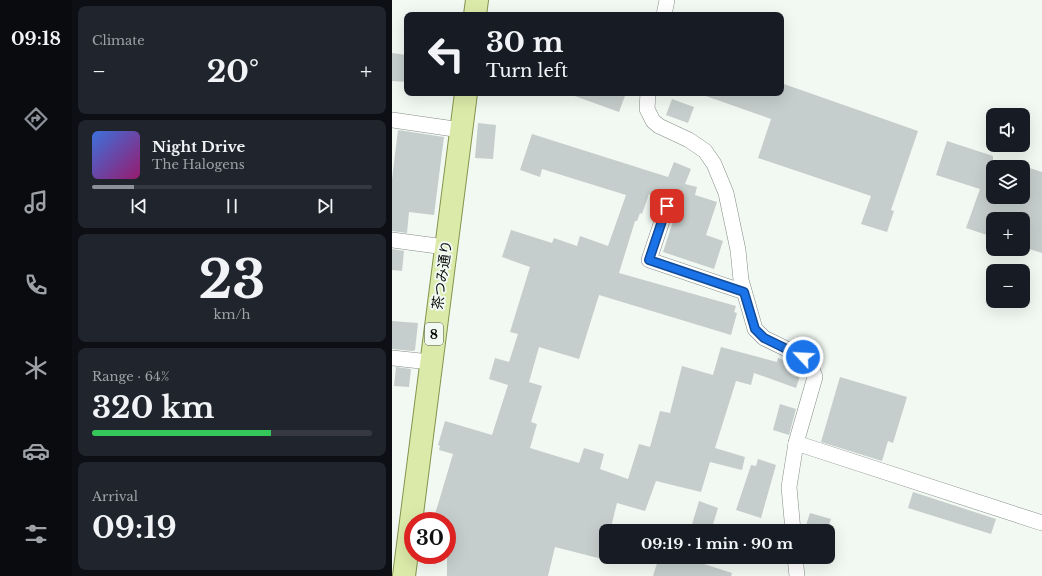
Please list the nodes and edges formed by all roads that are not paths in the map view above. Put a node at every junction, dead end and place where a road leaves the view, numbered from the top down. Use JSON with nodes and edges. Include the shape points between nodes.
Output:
{"nodes":[{"id":1,"x":477,"y":0,"type":"edge"},
{"id":2,"x":667,"y":0,"type":"edge"},
{"id":3,"x":475,"y":12,"type":"edge"},
{"id":4,"x":665,"y":12,"type":"edge"},
{"id":5,"x":466,"y":96,"type":"edge"},
{"id":6,"x":648,"y":96,"type":"edge"},
{"id":7,"x":392,"y":120,"type":"edge"},
{"id":8,"x":461,"y":130,"type":"junction"},
{"id":9,"x":667,"y":206,"type":"dead end"},
{"id":10,"x":392,"y":240,"type":"edge"},
{"id":11,"x":446,"y":247,"type":"junction"},
{"id":12,"x":744,"y":292,"type":"junction"},
{"id":13,"x":392,"y":358,"type":"edge"},
{"id":14,"x":430,"y":362,"type":"junction"},
{"id":15,"x":796,"y":444,"type":"junction"},
{"id":16,"x":1042,"y":523,"type":"edge"},
{"id":17,"x":792,"y":524,"type":"edge"},
{"id":18,"x":796,"y":564,"type":"edge"},
{"id":19,"x":404,"y":576,"type":"edge"},
{"id":20,"x":797,"y":576,"type":"edge"}],
"edges":[{"from":1,"to":3,"type":"main road"},
{"from":2,"to":4,"type":"street"},
{"from":5,"to":8,"type":"main road","name":"茶つみ通り","number":"8"},
{"from":6,"to":12,"type":"street","via":[[647,109],[653,121],[689,140],[705,152],[714,164],[726,193]]},
{"from":7,"to":8,"type":"street"},
{"from":8,"to":11,"type":"main road","name":"茶つみ通り","number":"8"},
{"from":9,"to":12,"type":"street","via":[[649,260]]},
{"from":10,"to":11,"type":"street"},
{"from":11,"to":14,"type":"main road","name":"茶つみ通り","number":"8"},
{"from":12,"to":15,"type":"street","via":[[755,329],[764,338],[803,357],[811,366],[815,377]]},
{"from":13,"to":14,"type":"street"},
{"from":14,"to":19,"type":"main road","name":"茶つみ通り","number":"8"},
{"from":15,"to":16,"type":"street"},
{"from":15,"to":17,"type":"street","via":[[789,487]]},
{"from":18,"to":20,"type":"street"}]}
